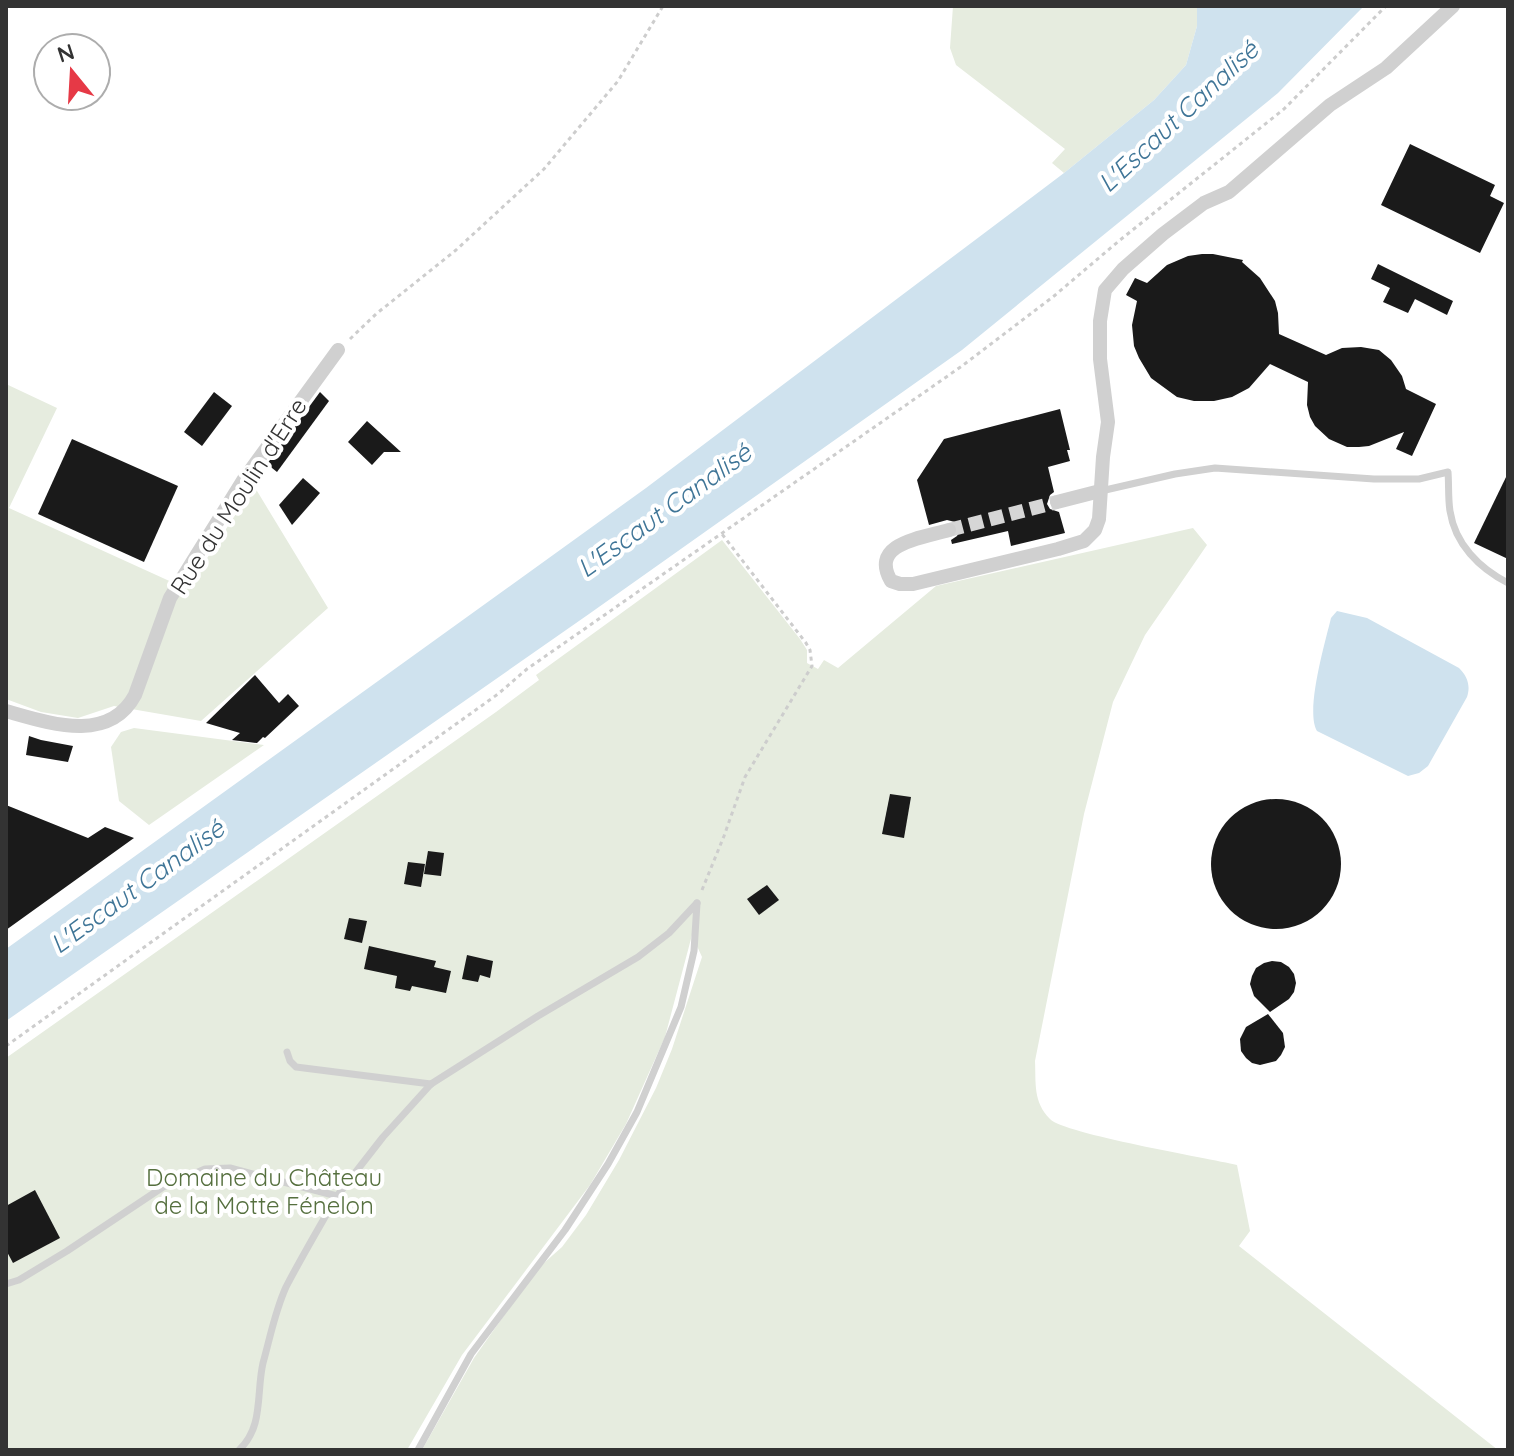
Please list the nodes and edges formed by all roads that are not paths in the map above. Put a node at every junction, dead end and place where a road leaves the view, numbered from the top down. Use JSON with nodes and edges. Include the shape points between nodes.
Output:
{"nodes":[{"id":1,"x":1453,"y":6,"type":"edge"},
{"id":2,"x":338,"y":350,"type":"road end"},
{"id":3,"x":1100,"y":491,"type":"junction"},
{"id":4,"x":1057,"y":502,"type":"tunnel mouth"},
{"id":5,"x":949,"y":530,"type":"tunnel mouth"},
{"id":6,"x":1508,"y":583,"type":"edge"},
{"id":7,"x":6,"y":711,"type":"edge"},
{"id":8,"x":287,"y":1052,"type":"dead end"},
{"id":9,"x":431,"y":1084,"type":"junction"},
{"id":10,"x":337,"y":1196,"type":"junction"},
{"id":11,"x":6,"y":1284,"type":"edge"},
{"id":12,"x":239,"y":1450,"type":"edge"},
{"id":13,"x":418,"y":1450,"type":"edge"}],
"edges":[{"from":1,"to":3,"type":"street","via":[[1386,68],[1330,105],[1229,192],[1204,203],[1163,234],[1105,290],[1100,359],[1108,422]]},
{"from":2,"to":7,"type":"street","name":"Rue du Moulin d'Erre","via":[[244,479],[170,598],[128,709],[104,724],[88,726],[58,725]]},
{"from":3,"to":4,"type":"street"},
{"from":3,"to":5,"type":"street","via":[[1099,519],[1084,541],[913,584],[891,581],[884,565],[892,549]]},
{"from":3,"to":6,"type":"lane","via":[[1215,468],[1374,479],[1419,479],[1448,472],[1458,538],[1491,574]]},
{"from":8,"to":9,"type":"lane","via":[[296,1067]]},
{"from":9,"to":10,"type":"lane"},
{"from":9,"to":13,"type":"lane","via":[[638,957],[697,903],[694,951],[681,1007],[637,1112],[565,1230],[471,1354]]},
{"from":10,"to":11,"type":"lane","via":[[230,1168],[205,1169],[163,1187]]},
{"from":10,"to":12,"type":"lane","via":[[275,1316],[262,1369],[259,1411],[253,1432]]}]}
